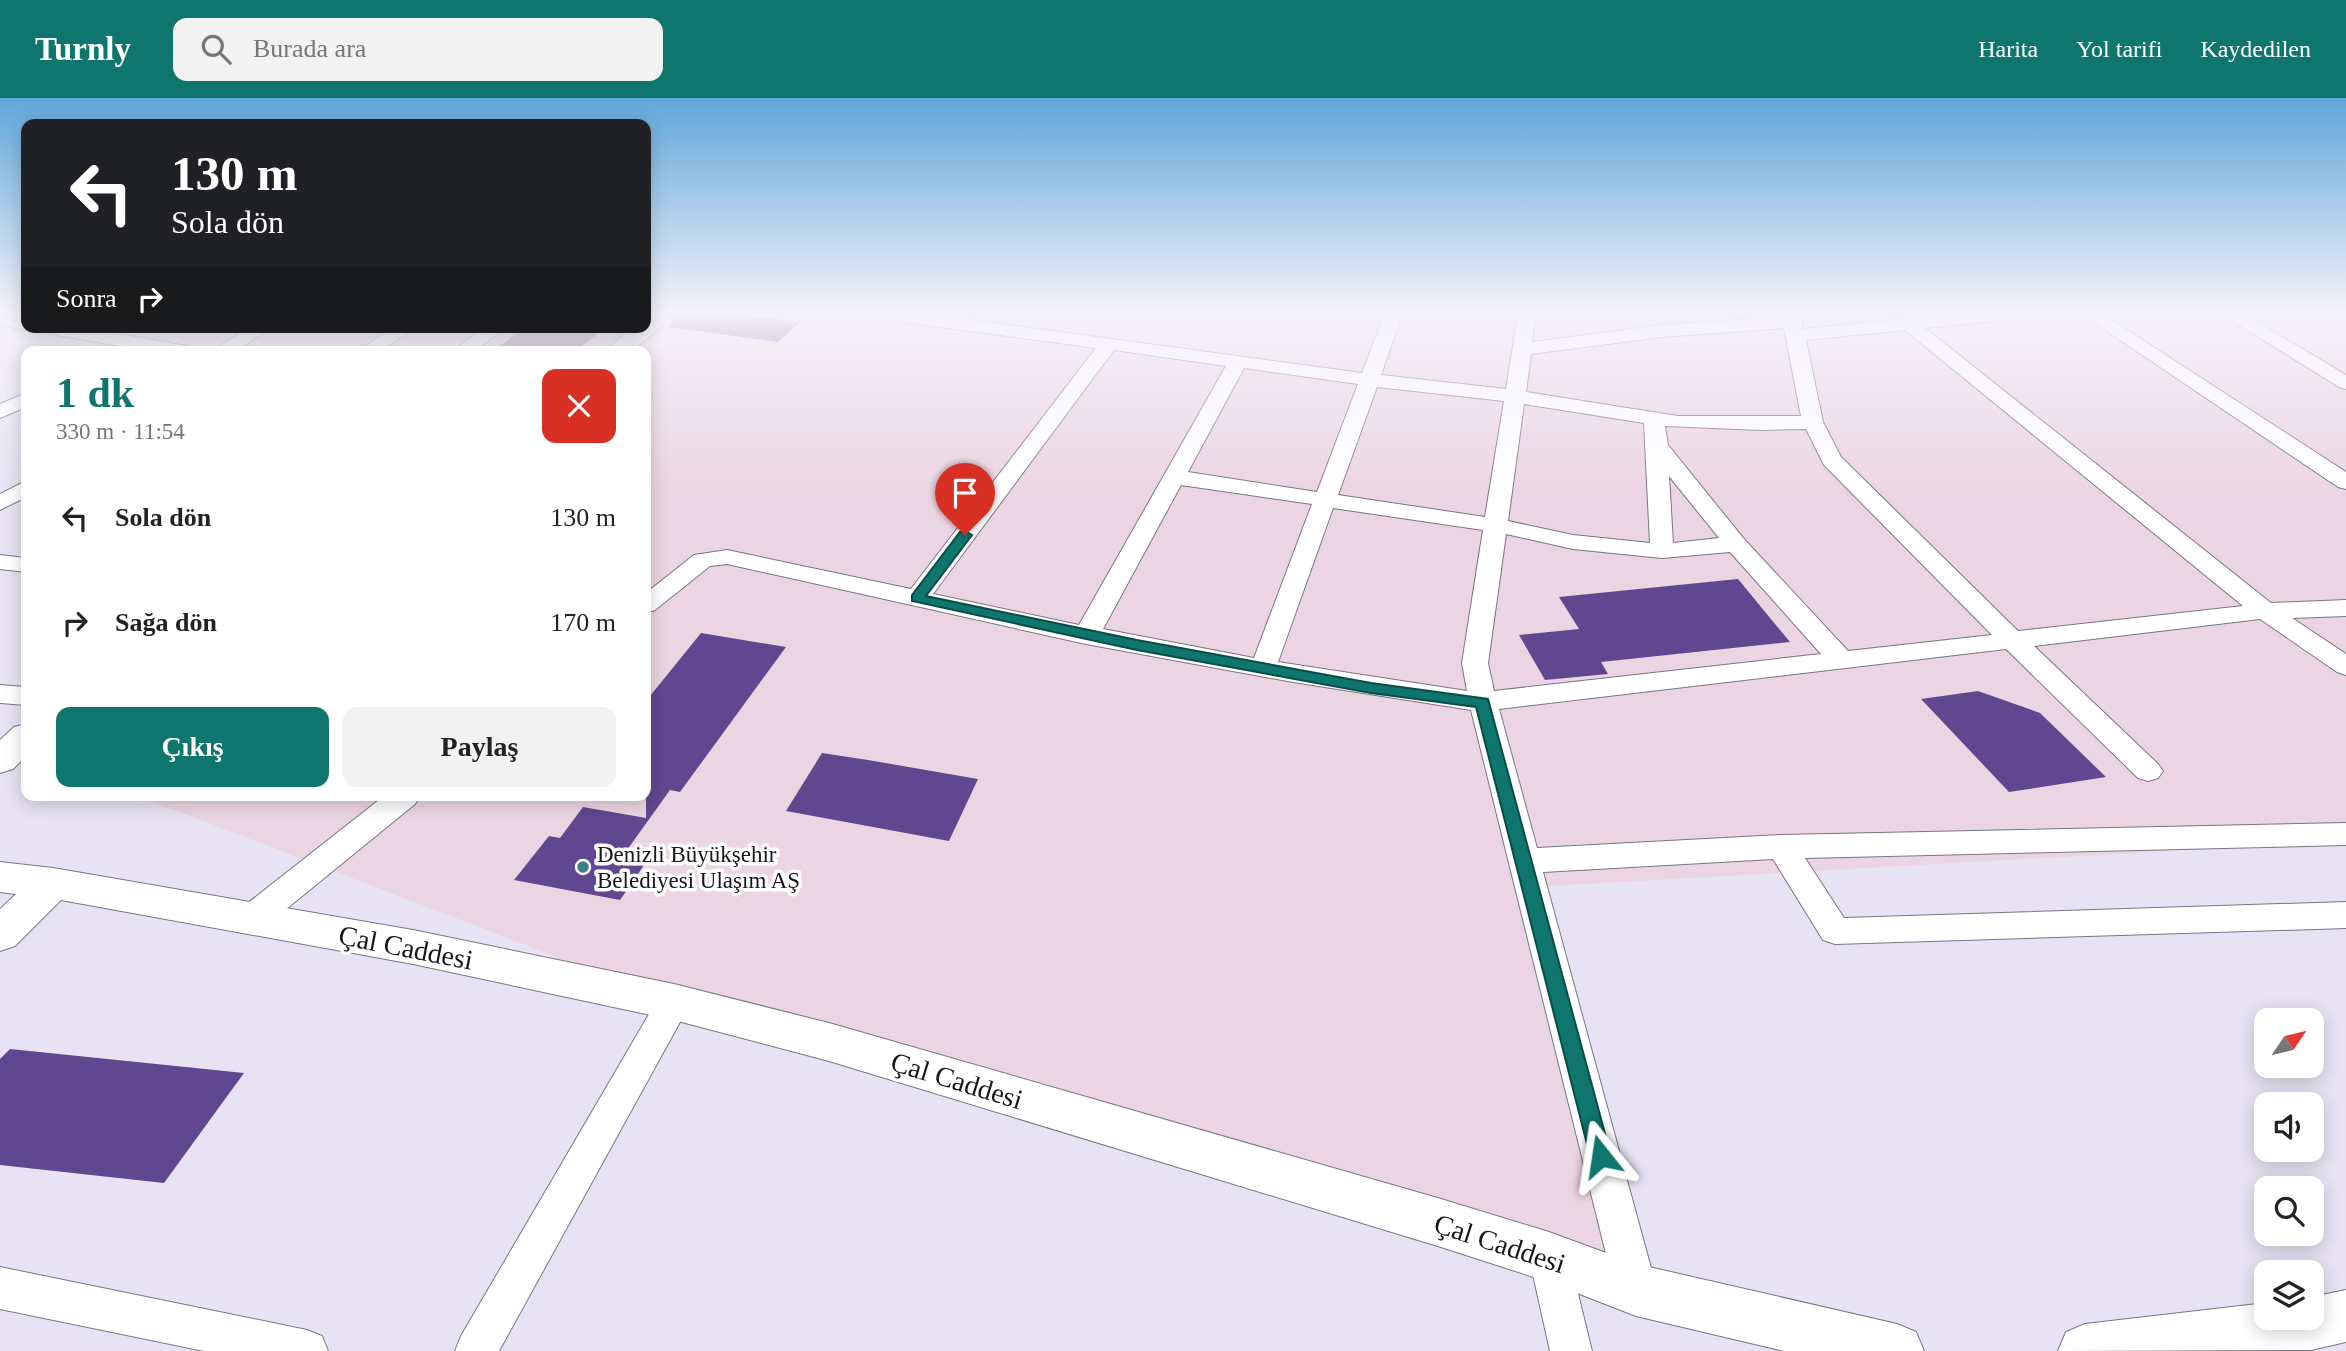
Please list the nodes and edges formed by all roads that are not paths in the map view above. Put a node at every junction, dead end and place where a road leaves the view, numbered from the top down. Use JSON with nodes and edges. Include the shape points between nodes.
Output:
{"nodes":[{"id":1,"x":1087,"y":373,"type":"edge"},
{"id":2,"x":1232,"y":373,"type":"edge"},
{"id":3,"x":1323,"y":373,"type":"edge"},
{"id":4,"x":1373,"y":373,"type":"edge"},
{"id":5,"x":1518,"y":373,"type":"edge"},
{"id":6,"x":1803,"y":373,"type":"edge"},
{"id":7,"x":1987,"y":373,"type":"edge"},
{"id":8,"x":2181,"y":373,"type":"edge"},
{"id":9,"x":2330,"y":373,"type":"edge"},
{"id":10,"x":1371,"y":380,"type":"junction"},
{"id":11,"x":2346,"y":383,"type":"edge"},
{"id":12,"x":0,"y":392,"type":"edge"},
{"id":13,"x":1514,"y":396,"type":"junction"},
{"id":14,"x":21,"y":398,"type":"edge"},
{"id":15,"x":21,"y":402,"type":"edge"},
{"id":16,"x":0,"y":412,"type":"edge"},
{"id":17,"x":1654,"y":418,"type":"junction"},
{"id":18,"x":1813,"y":422,"type":"junction"},
{"id":19,"x":1657,"y":446,"type":"junction"},
{"id":20,"x":1174,"y":477,"type":"junction"},
{"id":21,"x":2346,"y":482,"type":"edge"},
{"id":22,"x":21,"y":491,"type":"edge"},
{"id":23,"x":1326,"y":498,"type":"junction"},
{"id":24,"x":0,"y":503,"type":"edge"},
{"id":25,"x":1495,"y":525,"type":"junction"},
{"id":26,"x":1736,"y":544,"type":"junction"},
{"id":27,"x":1661,"y":551,"type":"junction"},
{"id":28,"x":0,"y":562,"type":"edge"},
{"id":29,"x":21,"y":564,"type":"edge"},
{"id":30,"x":917,"y":598,"type":"junction"},
{"id":31,"x":651,"y":601,"type":"edge"},
{"id":32,"x":2346,"y":608,"type":"edge"},
{"id":33,"x":2265,"y":611,"type":"junction"},
{"id":34,"x":1086,"y":636,"type":"junction"},
{"id":35,"x":2011,"y":639,"type":"junction"},
{"id":36,"x":1840,"y":659,"type":"junction"},
{"id":37,"x":2346,"y":666,"type":"edge"},
{"id":38,"x":1264,"y":668,"type":"junction"},
{"id":39,"x":0,"y":694,"type":"edge"},
{"id":40,"x":21,"y":696,"type":"edge"},
{"id":41,"x":1483,"y":702,"type":"junction"},
{"id":42,"x":21,"y":741,"type":"edge"},
{"id":43,"x":0,"y":760,"type":"edge"},
{"id":44,"x":2148,"y":771,"type":"dead end"},
{"id":45,"x":399,"y":801,"type":"edge"},
{"id":46,"x":2346,"y":834,"type":"edge"},
{"id":47,"x":1783,"y":847,"type":"junction"},
{"id":48,"x":1524,"y":861,"type":"junction"},
{"id":49,"x":0,"y":877,"type":"edge"},
{"id":50,"x":53,"y":883,"type":"junction"},
{"id":51,"x":2346,"y":915,"type":"edge"},
{"id":52,"x":251,"y":919,"type":"junction"},
{"id":53,"x":0,"y":934,"type":"edge"},
{"id":54,"x":674,"y":1002,"type":"junction"},
{"id":55,"x":1549,"y":1257,"type":"junction"},
{"id":56,"x":0,"y":1288,"type":"edge"},
{"id":57,"x":1636,"y":1290,"type":"junction"},
{"id":58,"x":2346,"y":1316,"type":"edge"},
{"id":59,"x":2223,"y":1343,"type":"edge"},
{"id":60,"x":307,"y":1351,"type":"edge"},
{"id":61,"x":476,"y":1351,"type":"edge"},
{"id":62,"x":1571,"y":1351,"type":"edge"},
{"id":63,"x":1897,"y":1351,"type":"edge"},
{"id":64,"x":2085,"y":1351,"type":"edge"}],
"edges":[{"from":1,"to":30,"type":"street"},
{"from":2,"to":20,"type":"street"},
{"from":3,"to":10,"type":"street"},
{"from":4,"to":10,"type":"street"},
{"from":5,"to":13,"type":"street"},
{"from":6,"to":18,"type":"street"},
{"from":7,"to":33,"type":"street"},
{"from":8,"to":21,"type":"street"},
{"from":9,"to":11,"type":"street"},
{"from":10,"to":13,"type":"street"},
{"from":10,"to":23,"type":"street"},
{"from":12,"to":14,"type":"street"},
{"from":13,"to":17,"type":"street"},
{"from":13,"to":25,"type":"street"},
{"from":15,"to":16,"type":"street"},
{"from":17,"to":18,"type":"street"},
{"from":17,"to":19,"type":"street"},
{"from":18,"to":35,"type":"street","via":[[1832,460]]},
{"from":19,"to":26,"type":"street"},
{"from":19,"to":27,"type":"street"},
{"from":20,"to":23,"type":"street"},
{"from":20,"to":34,"type":"street"},
{"from":22,"to":24,"type":"street"},
{"from":23,"to":25,"type":"street"},
{"from":23,"to":38,"type":"street"},
{"from":25,"to":27,"type":"street","via":[[1573,542]]},
{"from":25,"to":41,"type":"street","via":[[1475,663]]},
{"from":26,"to":27,"type":"street"},
{"from":26,"to":36,"type":"street"},
{"from":28,"to":29,"type":"street"},
{"from":30,"to":31,"type":"street","via":[[715,557],[703,560]]},
{"from":30,"to":34,"type":"street"},
{"from":32,"to":33,"type":"street"},
{"from":33,"to":35,"type":"street"},
{"from":33,"to":37,"type":"street"},
{"from":34,"to":38,"type":"street"},
{"from":35,"to":36,"type":"street"},
{"from":35,"to":44,"type":"street"},
{"from":36,"to":41,"type":"street"},
{"from":38,"to":41,"type":"street"},
{"from":39,"to":40,"type":"street"},
{"from":41,"to":48,"type":"street"},
{"from":42,"to":43,"type":"street"},
{"from":45,"to":52,"type":"street"},
{"from":46,"to":47,"type":"street"},
{"from":47,"to":48,"type":"street"},
{"from":47,"to":51,"type":"street","via":[[1835,931]]},
{"from":48,"to":57,"type":"street"},
{"from":49,"to":50,"type":"street","name":"Çal Caddesi"},
{"from":50,"to":52,"type":"street","name":"Çal Caddesi"},
{"from":50,"to":53,"type":"street"},
{"from":52,"to":54,"type":"street","name":"Çal Caddesi","via":[[413,947]]},
{"from":54,"to":55,"type":"street","name":"Çal Caddesi","via":[[829,1042]]},
{"from":54,"to":61,"type":"street"},
{"from":55,"to":57,"type":"street","name":"Çal Caddesi"},
{"from":55,"to":62,"type":"street"},
{"from":56,"to":60,"type":"street"},
{"from":57,"to":63,"type":"street","name":"Çal Caddesi"},
{"from":58,"to":59,"type":"street"},
{"from":59,"to":64,"type":"street"}]}
